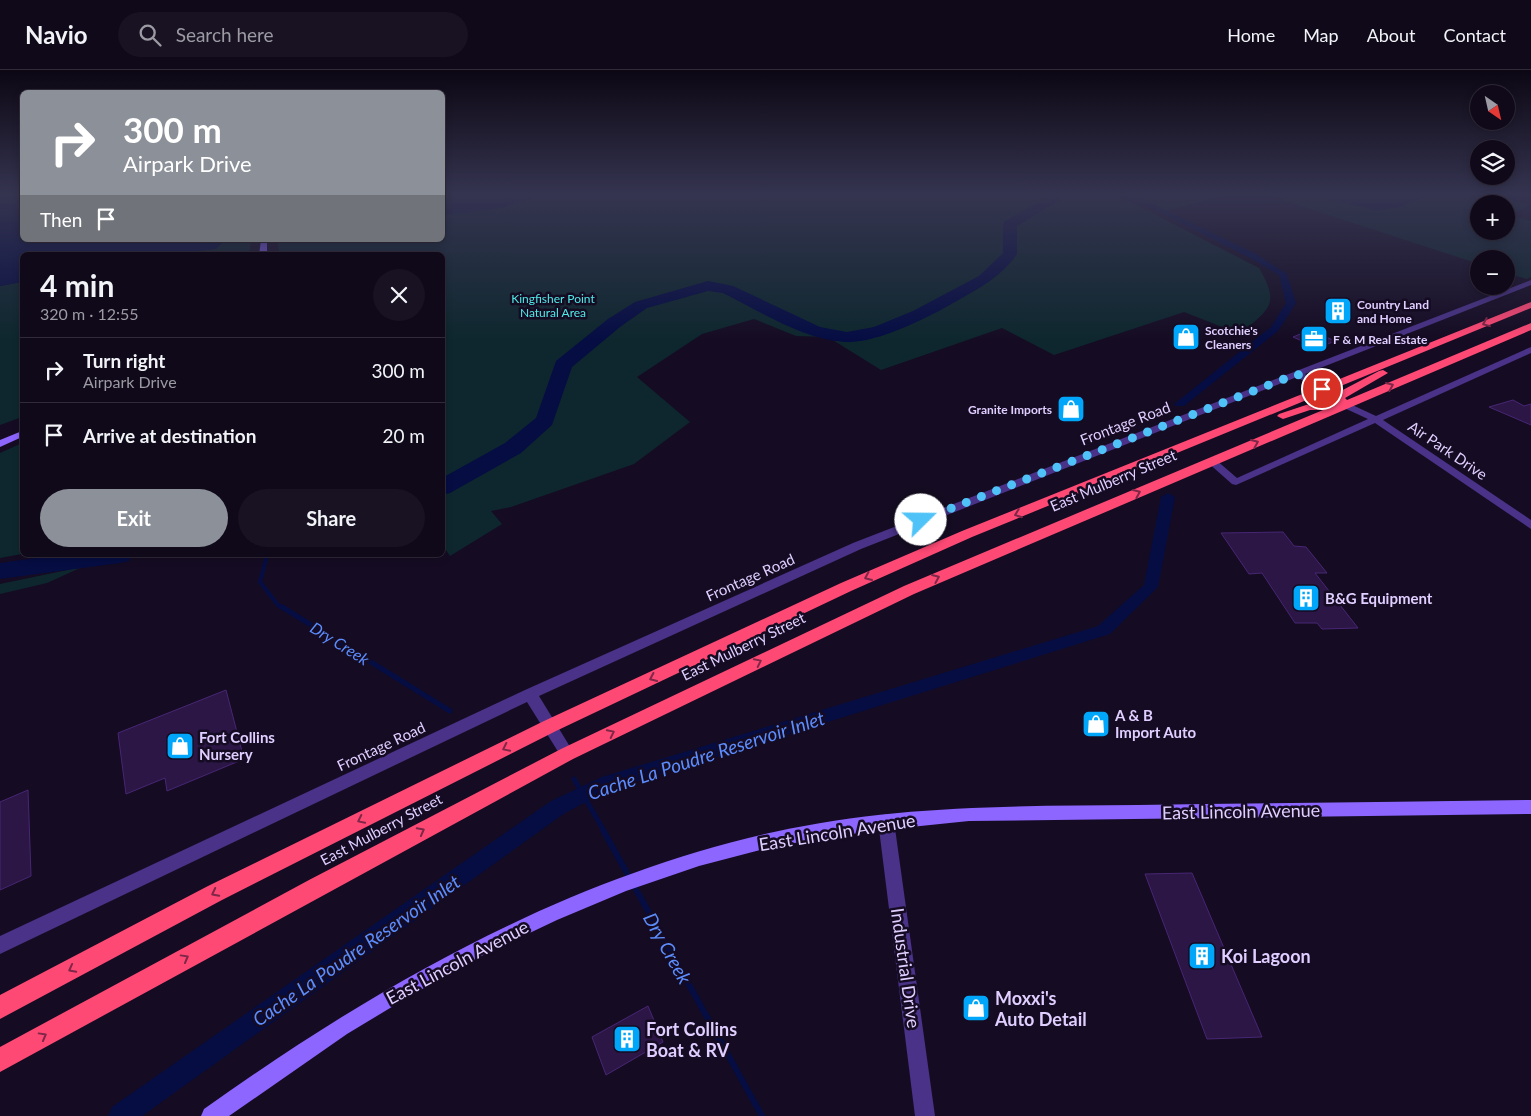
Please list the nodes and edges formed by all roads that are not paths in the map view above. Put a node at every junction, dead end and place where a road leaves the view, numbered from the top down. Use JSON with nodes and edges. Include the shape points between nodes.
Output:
{"nodes":[{"id":1,"x":1531,"y":282,"type":"edge"},
{"id":2,"x":1531,"y":305,"type":"edge"},
{"id":3,"x":1531,"y":326,"type":"edge"},
{"id":4,"x":1531,"y":350,"type":"edge"},
{"id":5,"x":1413,"y":352,"type":"junction"},
{"id":6,"x":1297,"y":374,"type":"junction"},
{"id":7,"x":1322,"y":389,"type":"junction"},
{"id":8,"x":1345,"y":405,"type":"junction"},
{"id":9,"x":1377,"y":420,"type":"junction"},
{"id":10,"x":20,"y":435,"type":"edge"},
{"id":11,"x":0,"y":444,"type":"edge"},
{"id":12,"x":1210,"y":461,"type":"junction"},
{"id":13,"x":1052,"y":501,"type":"junction"},
{"id":14,"x":1531,"y":513,"type":"edge"},
{"id":15,"x":1516,"y":515,"type":"junction"},
{"id":16,"x":1531,"y":526,"type":"edge"},
{"id":17,"x":530,"y":694,"type":"junction"},
{"id":18,"x":550,"y":726,"type":"junction"},
{"id":19,"x":568,"y":754,"type":"junction"},
{"id":20,"x":1531,"y":807,"type":"edge"},
{"id":21,"x":886,"y":820,"type":"junction"},
{"id":22,"x":0,"y":945,"type":"edge"},
{"id":23,"x":0,"y":1007,"type":"edge"},
{"id":24,"x":0,"y":1060,"type":"edge"},
{"id":25,"x":211,"y":1116,"type":"edge"},
{"id":26,"x":925,"y":1116,"type":"edge"}],
"edges":[{"from":1,"to":6,"type":"street","name":"Frontage Road"},
{"from":2,"to":5,"type":"highway","name":"East Mulberry Street","one_way":true},
{"from":8,"to":3,"type":"highway","name":"East Mulberry Street","one_way":true},
{"from":4,"to":9,"type":"street"},
{"from":5,"to":7,"type":"highway","name":"East Mulberry Street"},
{"from":5,"to":8,"type":"highway","via":[[1382,374],[1341,395],[1339,398]]},
{"from":6,"to":7,"type":"street"},
{"from":6,"to":17,"type":"street","name":"Frontage Road","via":[[857,546]]},
{"from":7,"to":13,"type":"highway","name":"East Mulberry Street"},
{"from":8,"to":9,"type":"street","name":"Air Park Drive"},
{"from":12,"to":8,"type":"highway","name":"East Mulberry Street","one_way":true},
{"from":8,"to":13,"type":"highway","via":[[1300,409],[1167,462]]},
{"from":9,"to":12,"type":"street","via":[[1236,482]]},
{"from":9,"to":15,"type":"street","name":"Air Park Drive"},
{"from":10,"to":11,"type":"street"},
{"from":19,"to":12,"type":"highway","name":"East Mulberry Street","one_way":true,"via":[[909,590]]},
{"from":13,"to":18,"type":"highway","name":"East Mulberry Street","one_way":true,"via":[[846,587]]},
{"from":14,"to":15,"type":"street"},
{"from":15,"to":16,"type":"street","name":"Air Park Drive"},
{"from":17,"to":18,"type":"street"},
{"from":17,"to":22,"type":"street","name":"Frontage Road"},
{"from":18,"to":19,"type":"street"},
{"from":18,"to":23,"type":"highway","name":"East Mulberry Street","one_way":true,"via":[[215,893]]},
{"from":24,"to":19,"type":"highway","name":"East Mulberry Street","one_way":true},
{"from":20,"to":21,"type":"street","name":"East Lincoln Avenue","via":[[969,814]]},
{"from":21,"to":25,"type":"street","name":"East Lincoln Avenue","via":[[775,839],[648,876],[532,921],[422,978],[270,1072]]},
{"from":21,"to":26,"type":"street","name":"Industrial Drive"}]}
